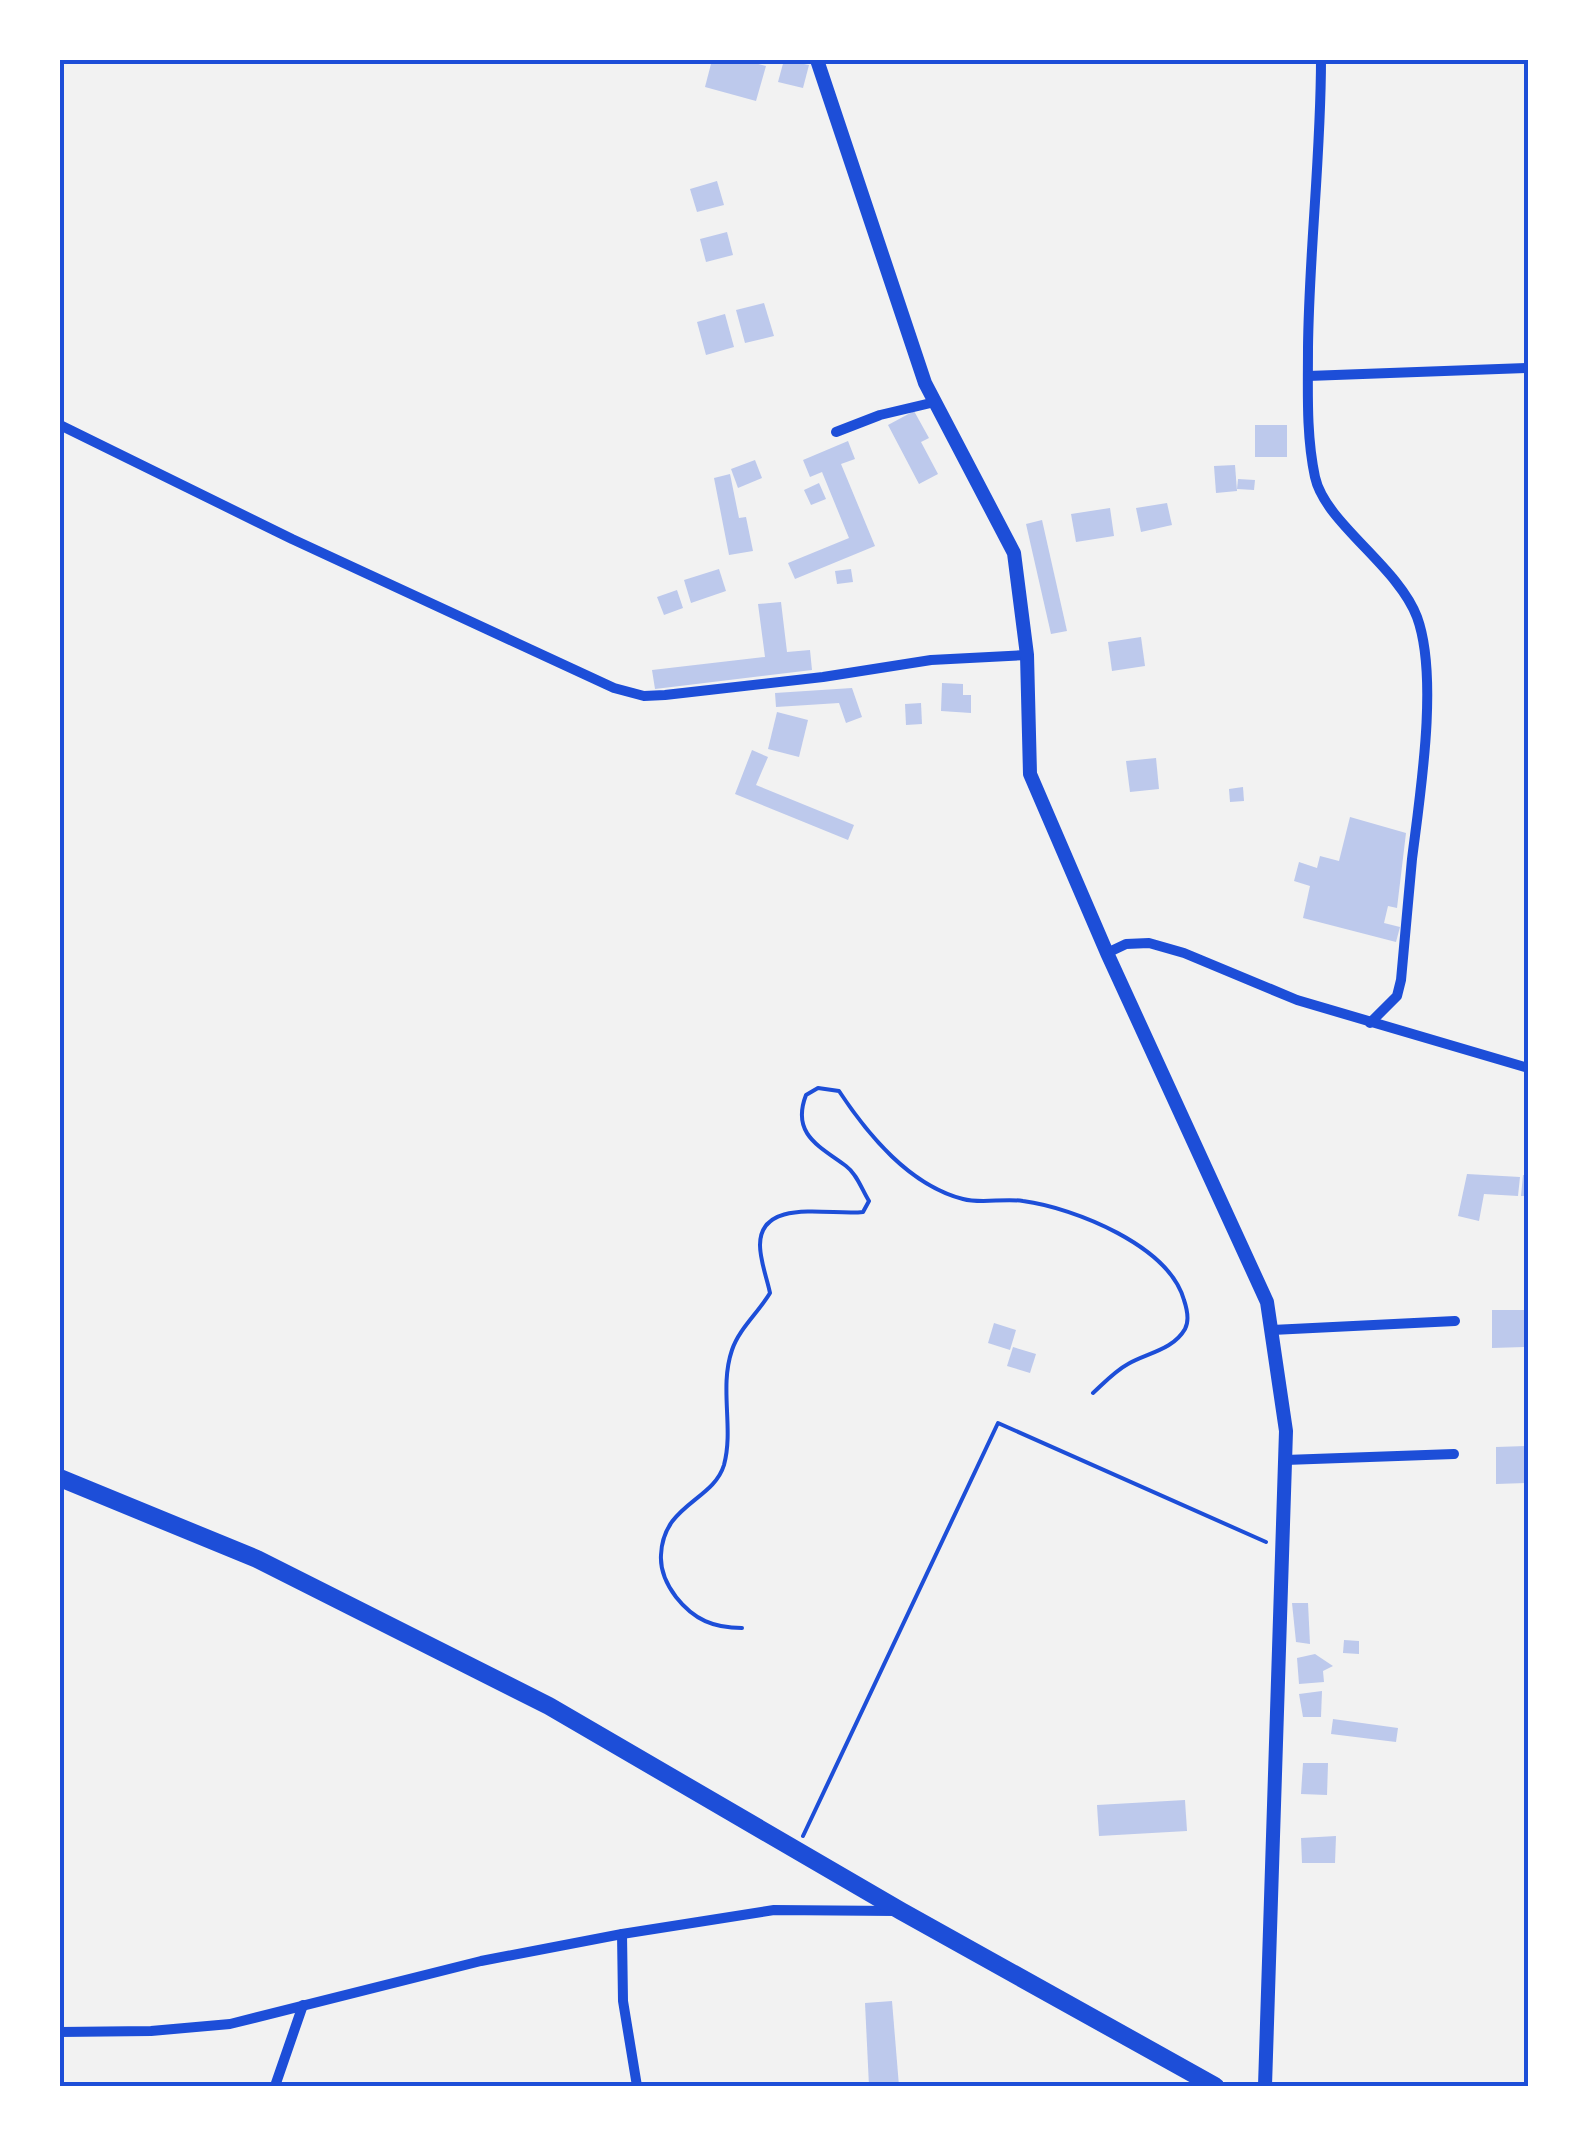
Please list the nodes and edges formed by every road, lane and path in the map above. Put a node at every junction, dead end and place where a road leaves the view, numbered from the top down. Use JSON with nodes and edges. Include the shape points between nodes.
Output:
{"nodes":[{"id":1,"x":816,"y":60,"type":"edge"},
{"id":2,"x":1321,"y":60,"type":"edge"},
{"id":3,"x":1528,"y":368,"type":"edge"},
{"id":4,"x":1308,"y":376,"type":"junction"},
{"id":5,"x":935,"y":402,"type":"junction"},
{"id":6,"x":60,"y":425,"type":"edge"},
{"id":7,"x":836,"y":432,"type":"dead end"},
{"id":8,"x":1027,"y":655,"type":"junction"},
{"id":9,"x":1107,"y":953,"type":"junction"},
{"id":10,"x":1370,"y":1022,"type":"junction"},
{"id":11,"x":1528,"y":1068,"type":"edge"},
{"id":12,"x":1455,"y":1321,"type":"dead end"},
{"id":13,"x":1272,"y":1330,"type":"junction"},
{"id":14,"x":1093,"y":1393,"type":"dead end"},
{"id":15,"x":1454,"y":1454,"type":"dead end"},
{"id":16,"x":1284,"y":1460,"type":"junction"},
{"id":17,"x":60,"y":1478,"type":"edge"},
{"id":18,"x":1282,"y":1550,"type":"junction"},
{"id":19,"x":742,"y":1628,"type":"dead end"},
{"id":20,"x":796,"y":1849,"type":"junction"},
{"id":21,"x":901,"y":1911,"type":"junction"},
{"id":22,"x":622,"y":1934,"type":"junction"},
{"id":23,"x":303,"y":2005,"type":"junction"},
{"id":24,"x":60,"y":2032,"type":"edge"},
{"id":25,"x":275,"y":2086,"type":"edge"},
{"id":26,"x":637,"y":2086,"type":"edge"},
{"id":27,"x":1215,"y":2086,"type":"edge"},
{"id":28,"x":1265,"y":2086,"type":"edge"}],
"edges":[{"from":1,"to":5,"type":"street"},
{"from":2,"to":4,"type":"street"},
{"from":3,"to":4,"type":"street"},
{"from":4,"to":10,"type":"street","via":[[1320,492],[1407,598],[1424,656],[1425,748],[1401,980],[1397,996]]},
{"from":5,"to":7,"type":"street"},
{"from":5,"to":8,"type":"street","via":[[1014,553]]},
{"from":6,"to":8,"type":"street","via":[[632,694],[665,696],[931,660]]},
{"from":8,"to":9,"type":"street","via":[[1030,774]]},
{"from":9,"to":10,"type":"street","via":[[1149,943]]},
{"from":9,"to":13,"type":"street","via":[[1267,1302]]},
{"from":10,"to":11,"type":"street"},
{"from":12,"to":13,"type":"street"},
{"from":13,"to":16,"type":"street"},
{"from":14,"to":19,"type":"path","via":[[1126,1365],[1168,1347],[1185,1329],[1180,1284],[1168,1268],[1069,1212],[1022,1200],[964,1200],[919,1178],[874,1140],[840,1091],[818,1088],[806,1095],[803,1128],[854,1176],[868,1201],[863,1212],[782,1213],[769,1221],[760,1240],[770,1293],[731,1352],[722,1470],[662,1536],[660,1564],[685,1608],[718,1628]]},
{"from":15,"to":16,"type":"street"},
{"from":16,"to":18,"type":"street"},
{"from":17,"to":20,"type":"main road","via":[[244,1554],[511,1686]]},
{"from":18,"to":20,"type":"path","via":[[998,1423]]},
{"from":18,"to":28,"type":"street"},
{"from":20,"to":21,"type":"main road"},
{"from":21,"to":22,"type":"street","via":[[774,1910]]},
{"from":21,"to":27,"type":"main road"},
{"from":22,"to":23,"type":"street"},
{"from":22,"to":26,"type":"street","via":[[623,2001]]},
{"from":23,"to":24,"type":"street","via":[[230,2024]]},
{"from":23,"to":25,"type":"street"}]}
